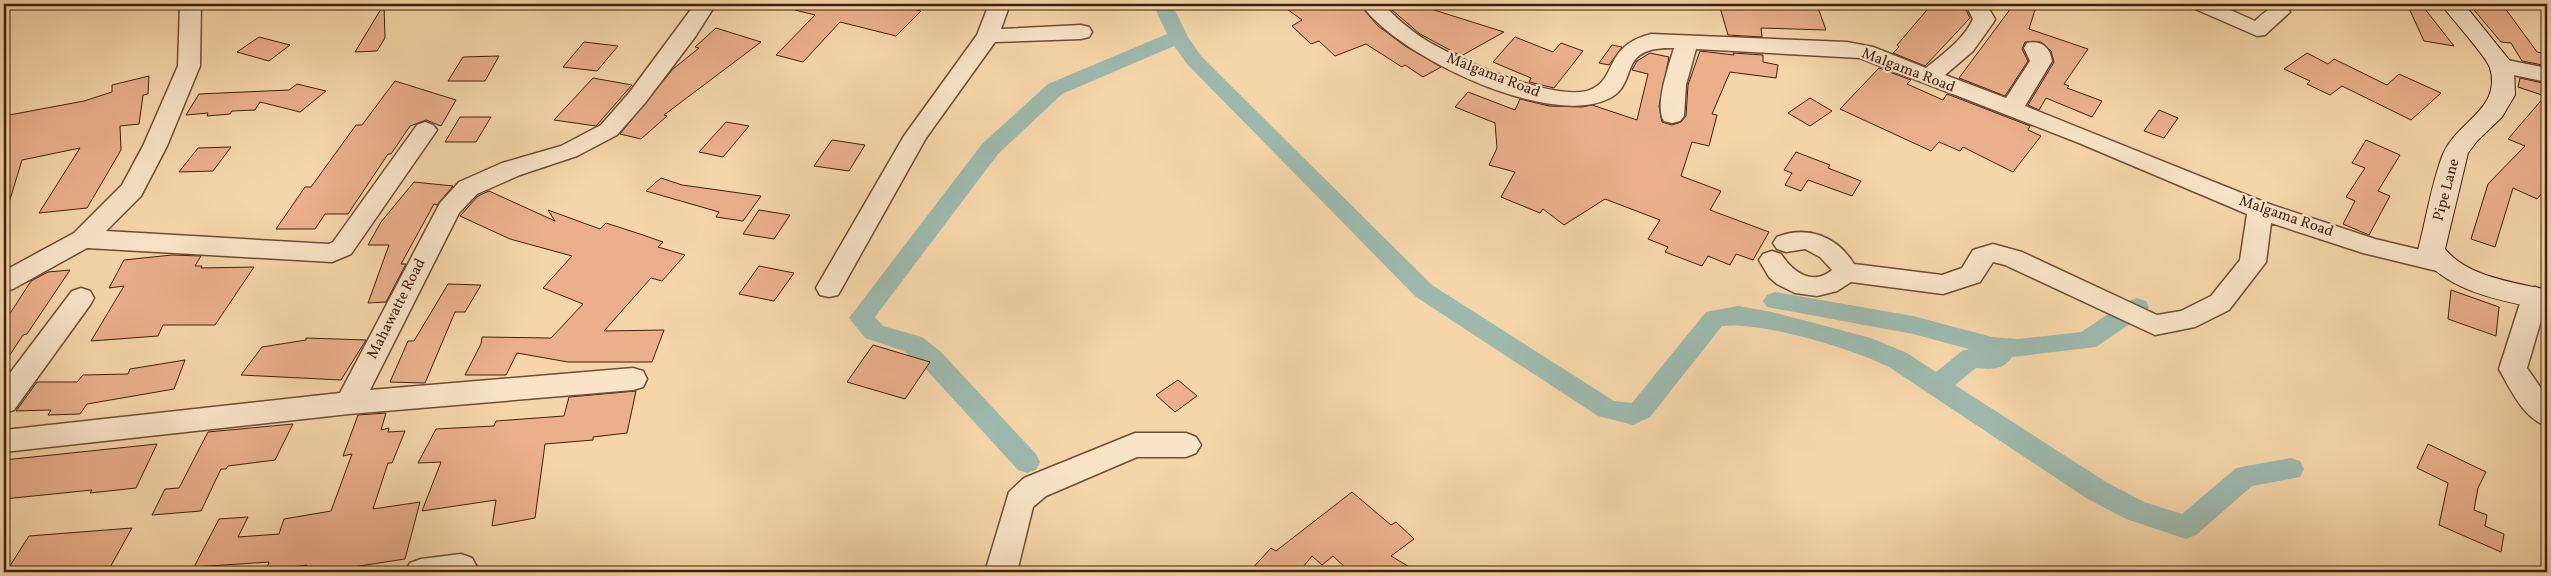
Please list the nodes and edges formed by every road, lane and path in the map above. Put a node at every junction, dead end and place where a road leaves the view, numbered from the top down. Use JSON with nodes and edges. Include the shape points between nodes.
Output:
{"nodes":[{"id":1,"x":191,"y":4,"type":"edge"},
{"id":2,"x":705,"y":4,"type":"edge"},
{"id":3,"x":999,"y":4,"type":"edge"},
{"id":4,"x":1372,"y":4,"type":"edge"},
{"id":5,"x":2200,"y":4,"type":"edge"},
{"id":6,"x":2452,"y":4,"type":"edge"},
{"id":7,"x":1978,"y":7,"type":"dead end"},
{"id":8,"x":2279,"y":12,"type":"dead end"},
{"id":9,"x":1081,"y":32,"type":"dead end"},
{"id":10,"x":988,"y":36,"type":"junction"},
{"id":11,"x":1686,"y":44,"type":"junction"},
{"id":12,"x":2035,"y":48,"type":"dead end"},
{"id":13,"x":2502,"y":66,"type":"junction"},
{"id":14,"x":2547,"y":76,"type":"edge"},
{"id":15,"x":1928,"y":78,"type":"junction"},
{"id":16,"x":2010,"y":109,"type":"junction"},
{"id":17,"x":1672,"y":116,"type":"dead end"},
{"id":18,"x":425,"y":130,"type":"dead end"},
{"id":19,"x":2260,"y":210,"type":"junction"},
{"id":20,"x":83,"y":239,"type":"junction"},
{"id":21,"x":2437,"y":262,"type":"junction"},
{"id":22,"x":1846,"y":272,"type":"junction"},
{"id":23,"x":4,"y":282,"type":"edge"},
{"id":24,"x":829,"y":288,"type":"dead end"},
{"id":25,"x":81,"y":298,"type":"dead end"},
{"id":26,"x":2541,"y":299,"type":"edge"},
{"id":27,"x":633,"y":379,"type":"dead end"},
{"id":28,"x":4,"y":402,"type":"edge"},
{"id":29,"x":349,"y":403,"type":"junction"},
{"id":30,"x":2547,"y":415,"type":"edge"},
{"id":31,"x":4,"y":441,"type":"edge"},
{"id":32,"x":1186,"y":445,"type":"dead end"},
{"id":33,"x":461,"y":568,"type":"dead end"},
{"id":34,"x":421,"y":572,"type":"edge"},
{"id":35,"x":1001,"y":572,"type":"edge"}],
"edges":[{"from":1,"to":20,"type":"street","via":[[189,66],[155,146],[132,190]]},
{"from":2,"to":29,"type":"street","name":"Mahawatte Road","via":[[676,47],[609,130],[570,151],[511,169],[468,188],[450,209]]},
{"from":3,"to":10,"type":"street"},
{"from":4,"to":11,"type":"street","name":"Malgama Road","via":[[1387,21],[1418,44],[1515,87],[1563,99],[1600,95],[1610,86],[1630,51],[1638,46],[1652,41]]},
{"from":5,"to":8,"type":"street","via":[[2257,30]]},
{"from":6,"to":13,"type":"street"},
{"from":7,"to":15,"type":"street","via":[[1984,19],[1981,26],[1965,46]]},
{"from":9,"to":10,"type":"street"},
{"from":10,"to":24,"type":"street","via":[[916,136]]},
{"from":11,"to":15,"type":"street","name":"Malgama Road","via":[[1847,49],[1865,52]]},
{"from":11,"to":17,"type":"street","via":[[1675,85]]},
{"from":12,"to":16,"type":"street","via":[[2041,61],[2021,97]]},
{"from":13,"to":14,"type":"street"},
{"from":13,"to":21,"type":"street","name":"Pipe Lane","via":[[2503,95],[2493,112],[2468,135],[2456,153],[2431,250]]},
{"from":15,"to":16,"type":"street","name":"Malgama Road"},
{"from":16,"to":19,"type":"street","name":"Malgama Road"},
{"from":18,"to":20,"type":"street","via":[[342,248],[332,253]]},
{"from":19,"to":21,"type":"street","name":"Malgama Road","via":[[2372,247]]},
{"from":19,"to":22,"type":"street","via":[[2253,262],[2220,302],[2186,320],[2155,326],[2037,268],[1993,253],[1982,256],[1971,274],[1943,285]]},
{"from":20,"to":23,"type":"street"},
{"from":21,"to":26,"type":"street","via":[[2474,280]]},
{"from":22,"to":22,"type":"street","via":[[1824,286],[1812,287],[1790,281],[1775,267],[1779,252],[1791,240],[1817,244],[1832,252]]},
{"from":25,"to":28,"type":"street"},
{"from":26,"to":30,"type":"street","via":[[2513,369],[2530,397]]},
{"from":27,"to":29,"type":"street"},
{"from":29,"to":31,"type":"street"},
{"from":32,"to":35,"type":"street","via":[[1135,446],[1034,487],[1020,501]]},
{"from":33,"to":34,"type":"street"}]}
